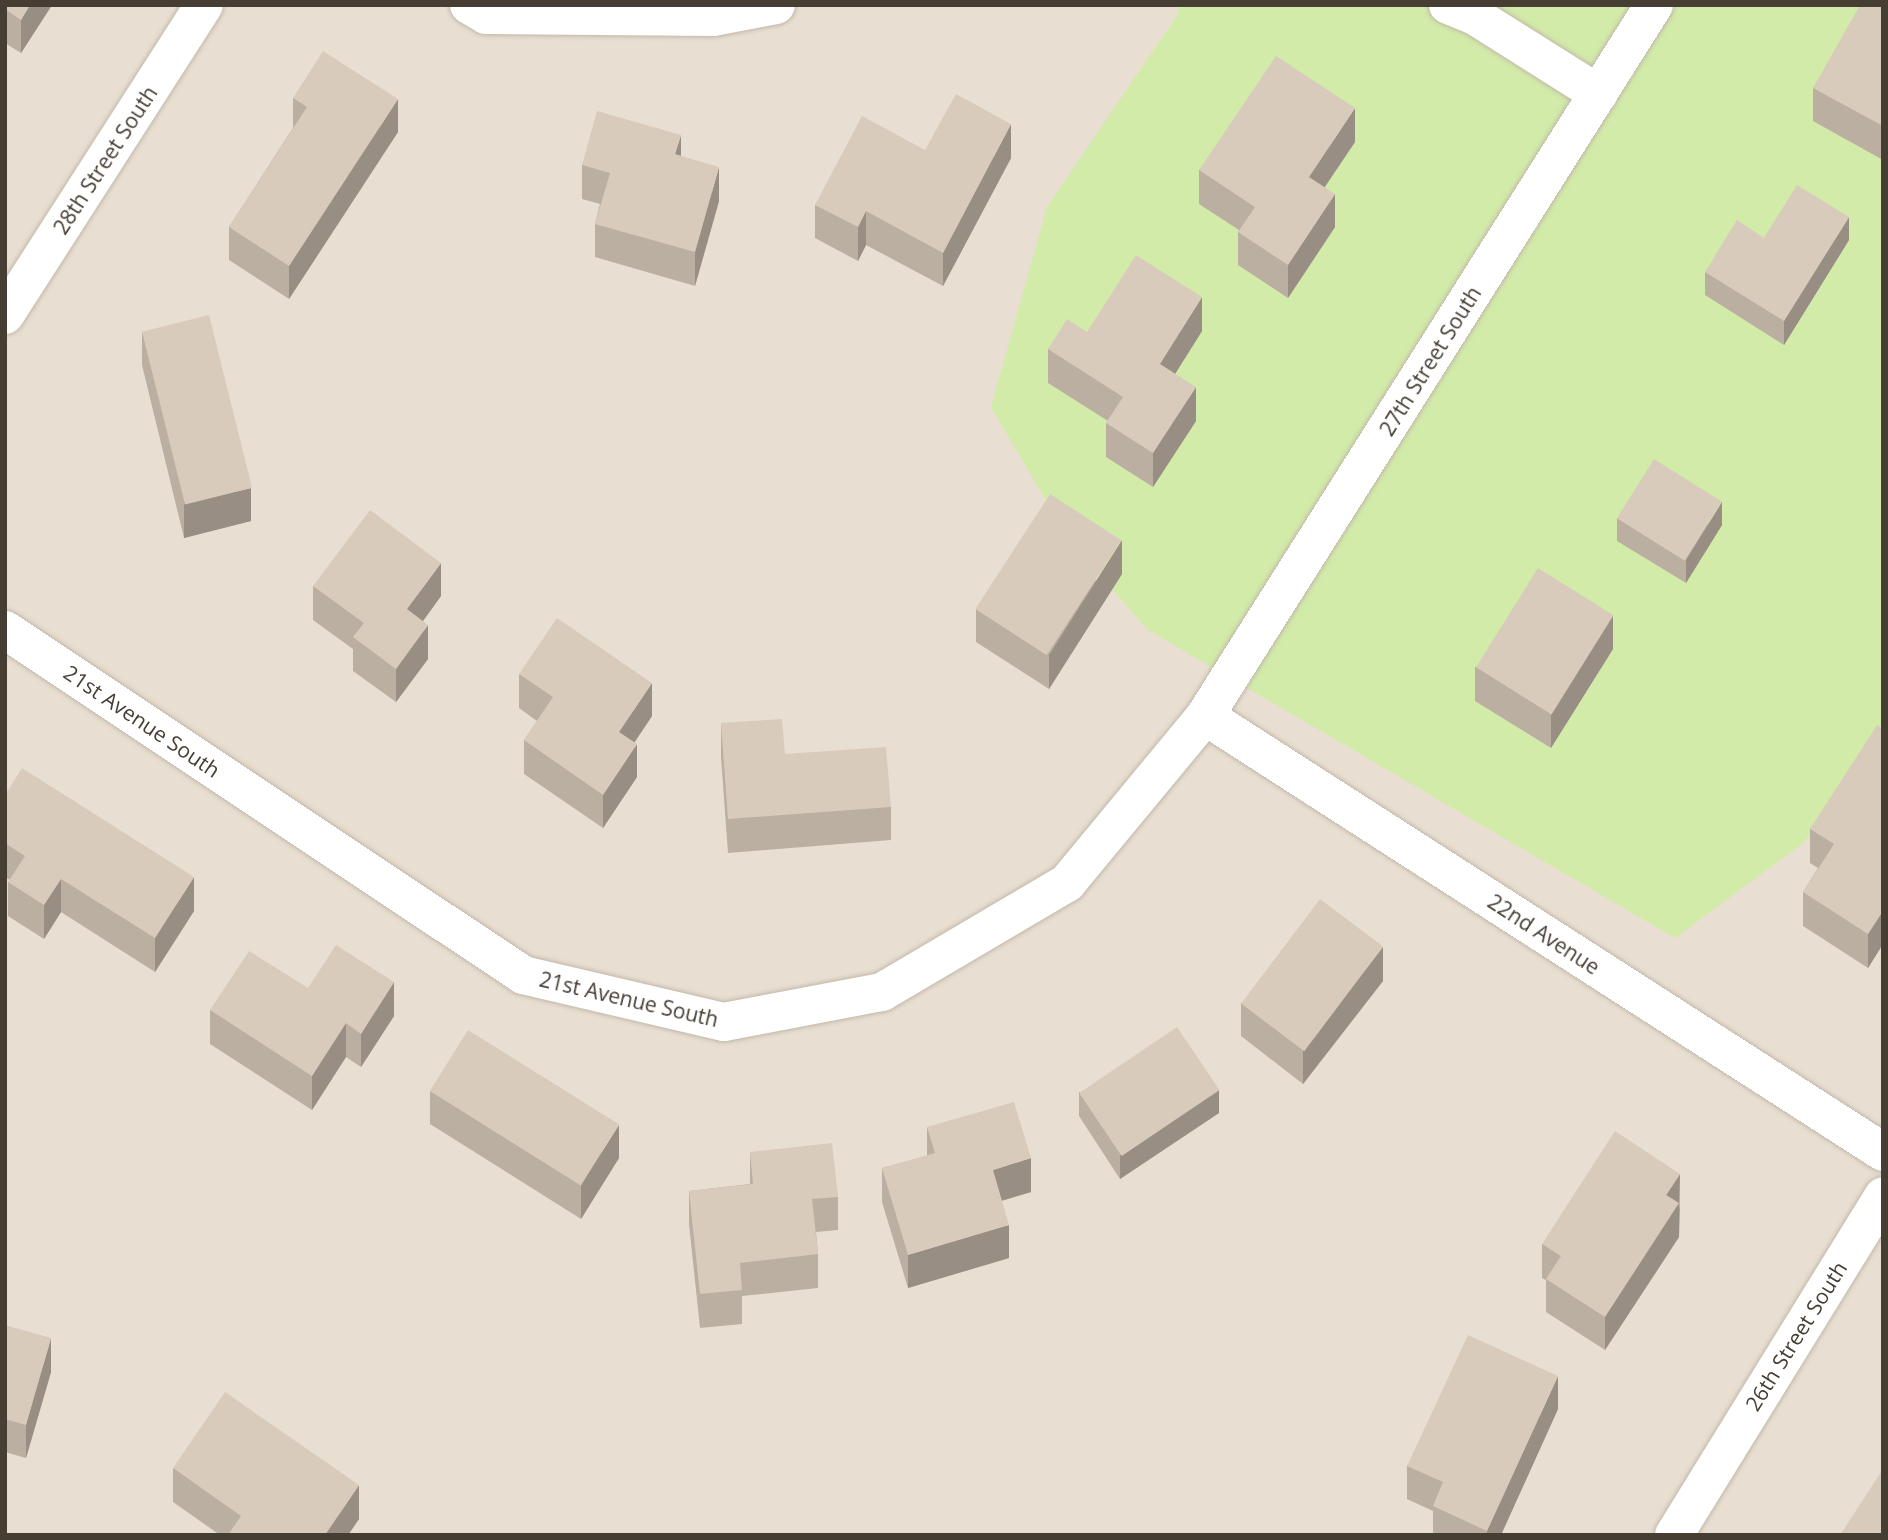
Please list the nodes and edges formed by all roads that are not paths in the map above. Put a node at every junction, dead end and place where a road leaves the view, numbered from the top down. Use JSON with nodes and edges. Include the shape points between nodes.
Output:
{"nodes":[{"id":1,"x":204,"y":5,"type":"edge"},
{"id":2,"x":469,"y":5,"type":"edge"},
{"id":3,"x":776,"y":5,"type":"edge"},
{"id":4,"x":1448,"y":5,"type":"edge"},
{"id":5,"x":1654,"y":5,"type":"edge"},
{"id":6,"x":1599,"y":93,"type":"junction"},
{"id":7,"x":5,"y":315,"type":"edge"},
{"id":8,"x":5,"y":630,"type":"edge"},
{"id":9,"x":1205,"y":716,"type":"junction"},
{"id":10,"x":1883,"y":1152,"type":"edge"},
{"id":11,"x":1883,"y":1196,"type":"edge"},
{"id":12,"x":1674,"y":1535,"type":"edge"}],
"edges":[{"from":1,"to":7,"type":"street","name":"28th Street South"},
{"from":2,"to":3,"type":"street","via":[[486,15],[713,17]]},
{"from":4,"to":6,"type":"street","via":[[1475,16]]},
{"from":5,"to":6,"type":"street","name":"27th Street South"},
{"from":6,"to":9,"type":"street","name":"27th Street South"},
{"from":8,"to":9,"type":"street","name":"21st Avenue South","via":[[523,975],[723,1022],[882,992],[1067,883]]},
{"from":9,"to":10,"type":"street","name":"22nd Avenue"},
{"from":11,"to":12,"type":"street","name":"26th Street South"}]}
